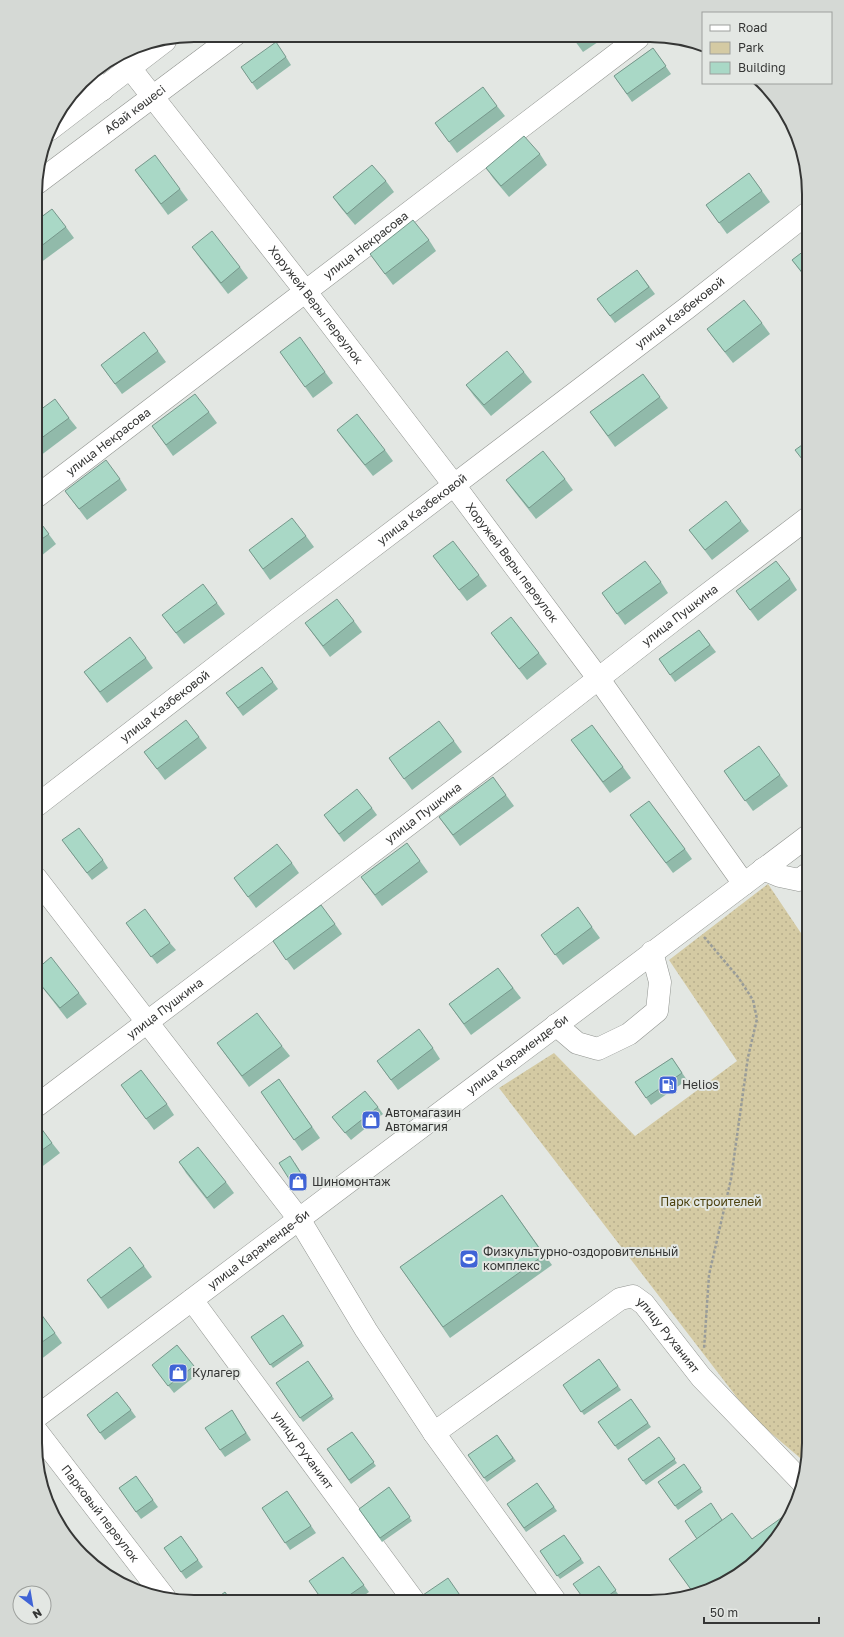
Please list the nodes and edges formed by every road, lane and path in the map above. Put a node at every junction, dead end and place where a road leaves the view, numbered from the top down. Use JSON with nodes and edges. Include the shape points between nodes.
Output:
{"nodes":[{"id":1,"x":226,"y":42,"type":"edge"},
{"id":2,"x":633,"y":42,"type":"edge"},
{"id":3,"x":158,"y":46,"type":"edge"},
{"id":4,"x":130,"y":68,"type":"junction"},
{"id":5,"x":95,"y":82,"type":"edge"},
{"id":6,"x":152,"y":97,"type":"junction"},
{"id":7,"x":67,"y":111,"type":"edge"},
{"id":8,"x":42,"y":179,"type":"edge"},
{"id":9,"x":802,"y":218,"type":"edge"},
{"id":10,"x":306,"y":292,"type":"junction"},
{"id":11,"x":454,"y":485,"type":"junction"},
{"id":12,"x":42,"y":492,"type":"edge"},
{"id":13,"x":802,"y":522,"type":"edge"},
{"id":14,"x":598,"y":678,"type":"junction"},
{"id":15,"x":42,"y":801,"type":"edge"},
{"id":16,"x":802,"y":839,"type":"edge"},
{"id":17,"x":763,"y":869,"type":"junction"},
{"id":18,"x":802,"y":878,"type":"edge"},
{"id":19,"x":744,"y":884,"type":"junction"},
{"id":20,"x":42,"y":886,"type":"edge"},
{"id":21,"x":691,"y":923,"type":"junction"},
{"id":22,"x":652,"y":952,"type":"junction"},
{"id":23,"x":146,"y":1022,"type":"junction"},
{"id":24,"x":556,"y":1025,"type":"junction"},
{"id":25,"x":42,"y":1102,"type":"edge"},
{"id":26,"x":299,"y":1219,"type":"junction"},
{"id":27,"x":192,"y":1300,"type":"junction"},
{"id":28,"x":701,"y":1377,"type":"junction"},
{"id":29,"x":42,"y":1413,"type":"edge"},
{"id":30,"x":434,"y":1433,"type":"junction"},
{"id":31,"x":42,"y":1438,"type":"edge"},
{"id":32,"x":798,"y":1478,"type":"edge"},
{"id":33,"x":160,"y":1591,"type":"edge"},
{"id":34,"x":410,"y":1595,"type":"edge"},
{"id":35,"x":551,"y":1595,"type":"edge"}],
"edges":[{"from":1,"to":6,"type":"street","name":"Абай көшесі"},
{"from":2,"to":10,"type":"street","name":"улица Некрасова"},
{"from":3,"to":4,"type":"street"},
{"from":4,"to":5,"type":"street"},
{"from":4,"to":6,"type":"street","name":"Хоружей Веры переулок"},
{"from":5,"to":7,"type":"street"},
{"from":6,"to":8,"type":"street","name":"Абай көшесі"},
{"from":6,"to":10,"type":"street","name":"Хоружей Веры переулок"},
{"from":9,"to":11,"type":"street","name":"улица Казбековой"},
{"from":10,"to":11,"type":"street","name":"Хоружей Веры переулок"},
{"from":10,"to":12,"type":"street","name":"улица Некрасова"},
{"from":11,"to":14,"type":"street","name":"Хоружей Веры переулок"},
{"from":11,"to":15,"type":"street","name":"улица Казбековой"},
{"from":13,"to":14,"type":"street","name":"улица Пушкина"},
{"from":14,"to":19,"type":"street","name":"Хоружей Веры переулок"},
{"from":14,"to":23,"type":"street","name":"улица Пушкина","via":[[499,756]]},
{"from":16,"to":17,"type":"street","name":"улица Караменде-би"},
{"from":17,"to":18,"type":"street","via":[[780,876],[799,880]]},
{"from":17,"to":19,"type":"street","name":"улица Караменде-би"},
{"from":19,"to":21,"type":"street","name":"улица Караменде-би"},
{"from":20,"to":23,"type":"street"},
{"from":21,"to":22,"type":"street","name":"улица Караменде-би"},
{"from":21,"to":28,"type":"path","via":[[738,977],[753,1000],[758,1019],[748,1057],[731,1179],[709,1275]]},
{"from":22,"to":24,"type":"street","name":"улица Караменде-би"},
{"from":22,"to":24,"type":"street","via":[[660,982],[657,1011],[629,1034],[598,1049],[577,1043]]},
{"from":23,"to":25,"type":"street","name":"улица Пушкина"},
{"from":23,"to":26,"type":"street"},
{"from":24,"to":26,"type":"street","name":"улица Караменде-би"},
{"from":26,"to":27,"type":"street","name":"улица Караменде-би"},
{"from":26,"to":30,"type":"street","via":[[366,1330]]},
{"from":27,"to":29,"type":"street","name":"улица Караменде-би"},
{"from":27,"to":34,"type":"street","name":"улицу Руханият"},
{"from":28,"to":30,"type":"street","name":"улицу Руханият","via":[[644,1304],[633,1296],[620,1299]]},
{"from":28,"to":32,"type":"street","name":"улицу Руханият"},
{"from":30,"to":35,"type":"street"},
{"from":31,"to":33,"type":"street","name":"Парковый переулок"}]}
